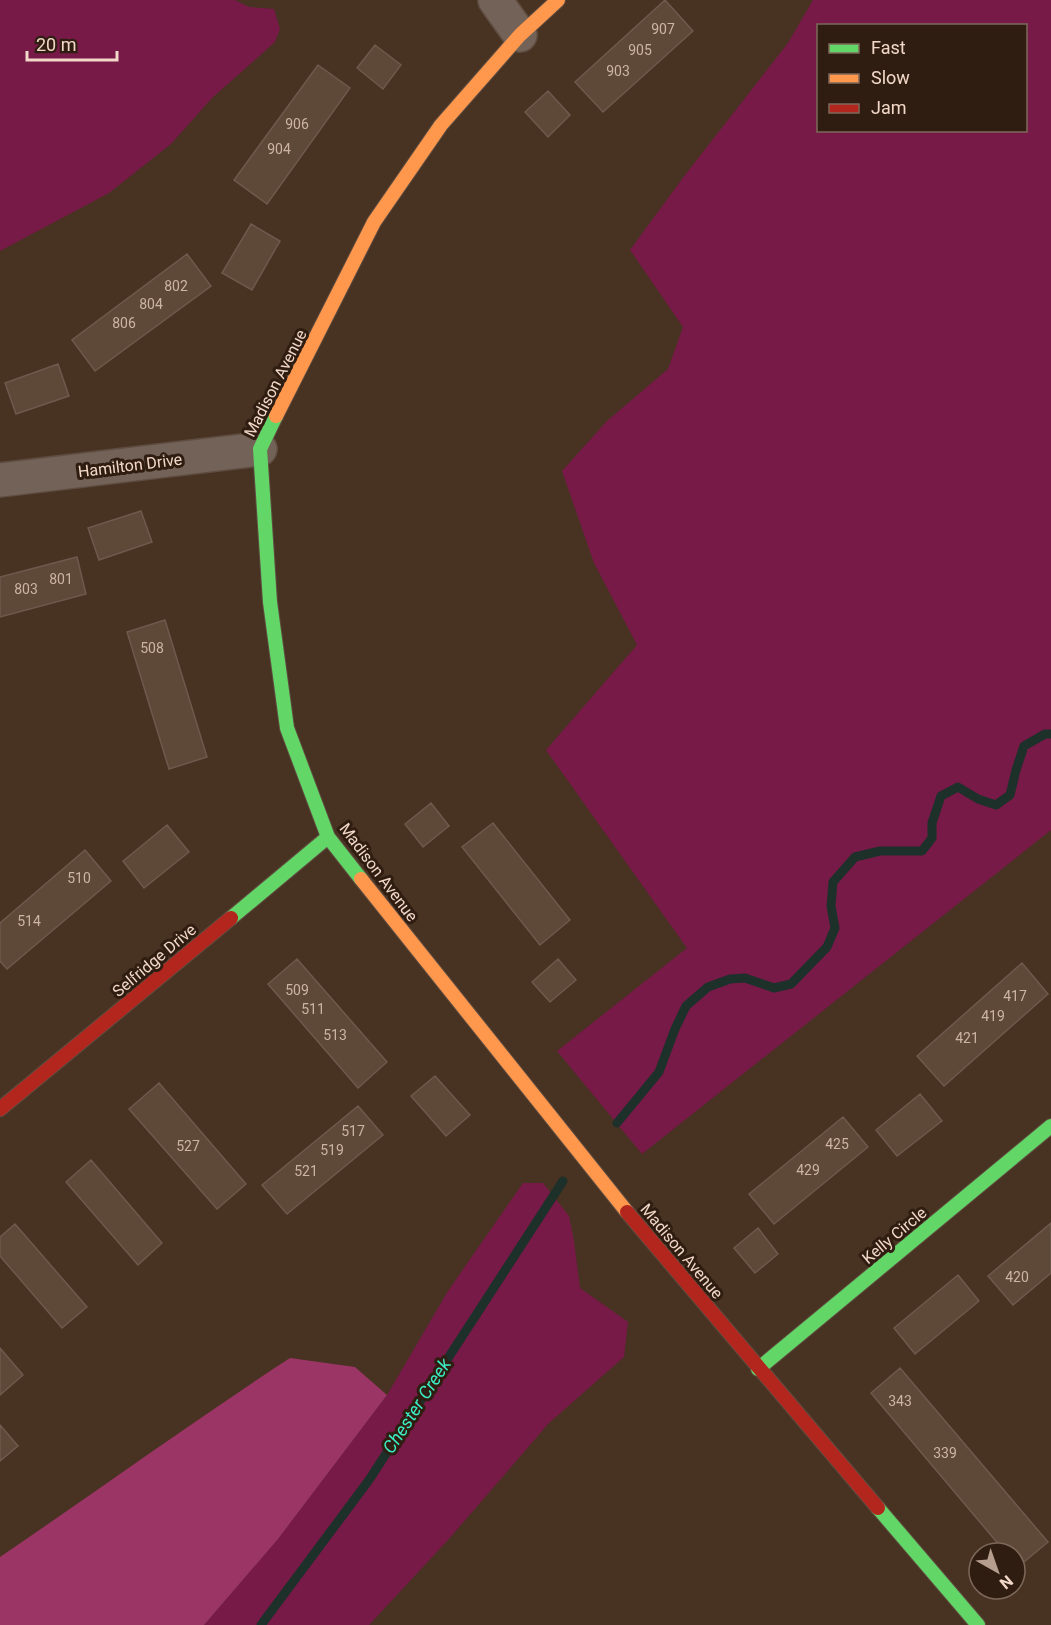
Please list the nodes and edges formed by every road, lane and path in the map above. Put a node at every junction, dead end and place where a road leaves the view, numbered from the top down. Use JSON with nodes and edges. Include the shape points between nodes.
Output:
{"nodes":[{"id":1,"x":495,"y":0,"type":"edge"},
{"id":2,"x":558,"y":0,"type":"edge"},
{"id":3,"x":520,"y":34,"type":"junction"},
{"id":4,"x":260,"y":449,"type":"junction"},
{"id":5,"x":0,"y":480,"type":"edge"},
{"id":6,"x":328,"y":837,"type":"junction"},
{"id":7,"x":0,"y":1109,"type":"edge"},
{"id":8,"x":1051,"y":1126,"type":"edge"},
{"id":9,"x":758,"y":1369,"type":"junction"},
{"id":10,"x":978,"y":1625,"type":"edge"}],
"edges":[{"from":1,"to":3,"type":"street"},
{"from":2,"to":3,"type":"street","name":"Madison Avenue"},
{"from":3,"to":4,"type":"street","name":"Madison Avenue","via":[[441,125],[374,222]]},
{"from":4,"to":5,"type":"street","name":"Hamilton Drive"},
{"from":4,"to":6,"type":"street","name":"Madison Avenue","via":[[270,602],[287,728]]},
{"from":6,"to":7,"type":"street","name":"Selfridge Drive"},
{"from":6,"to":9,"type":"street","name":"Madison Avenue","via":[[620,1204]]},
{"from":8,"to":9,"type":"street","name":"Kelly Circle"},
{"from":9,"to":10,"type":"street","name":"Madison Avenue"}]}
